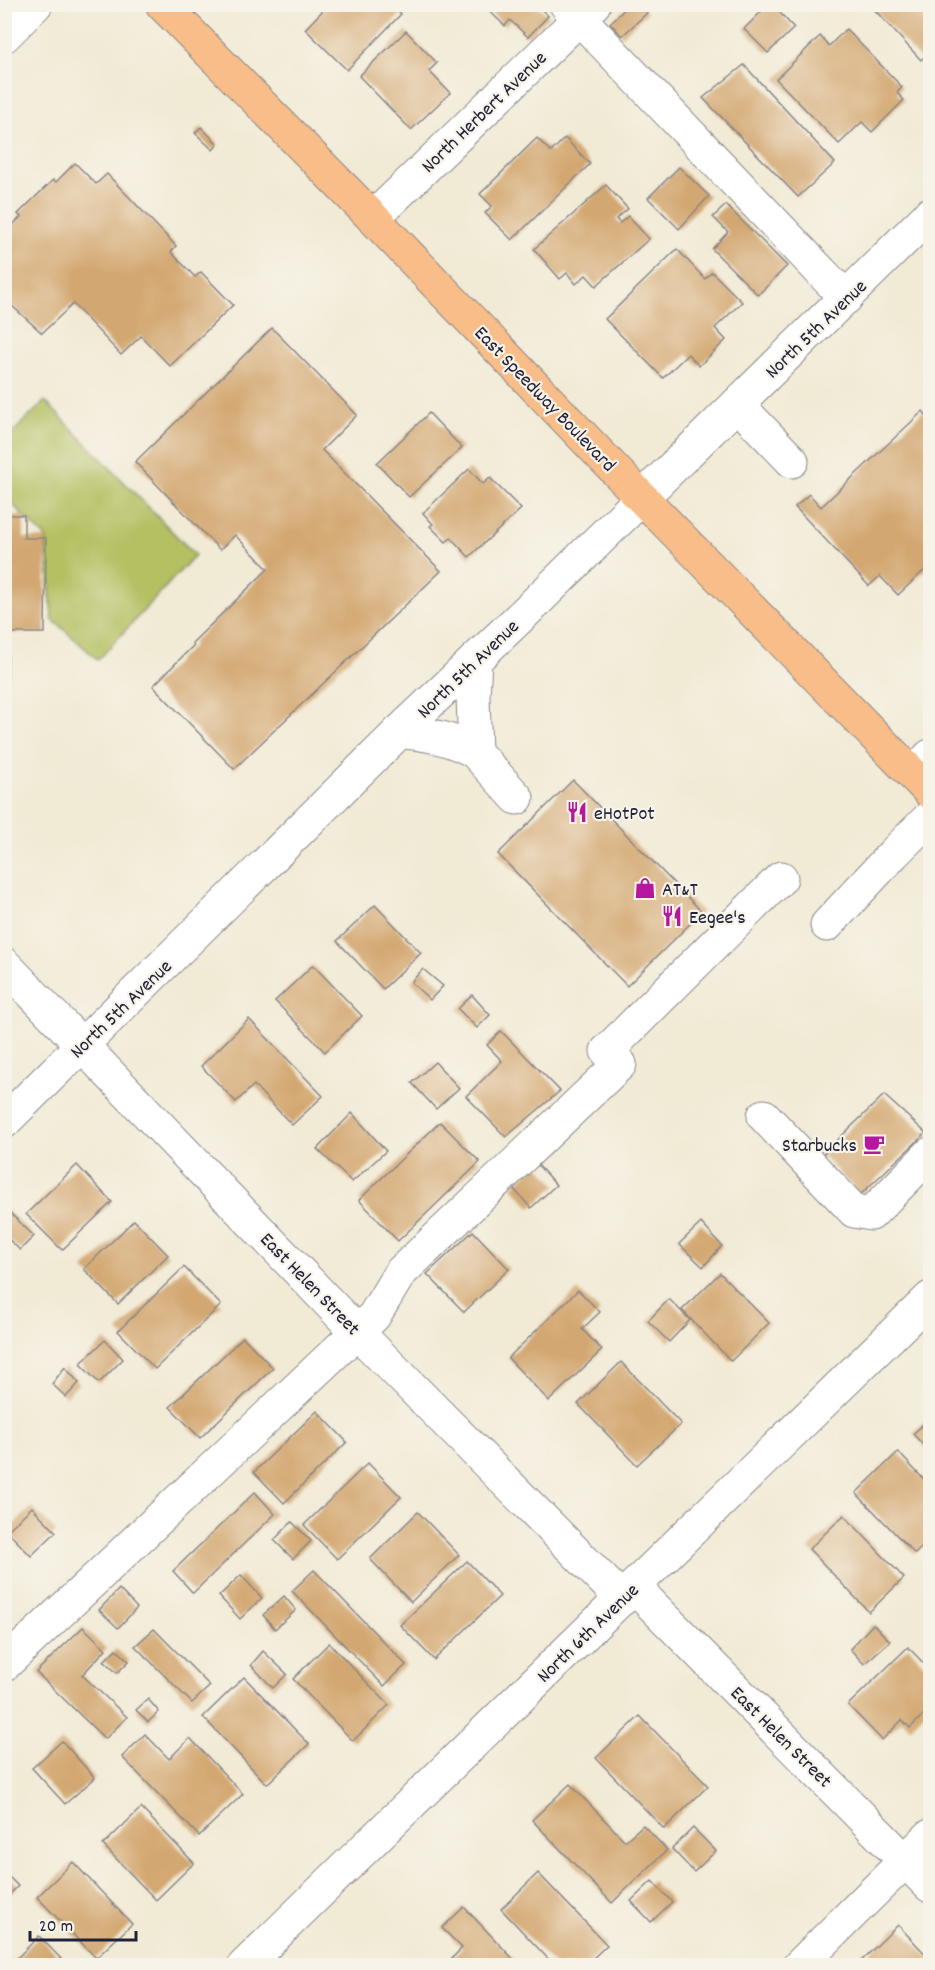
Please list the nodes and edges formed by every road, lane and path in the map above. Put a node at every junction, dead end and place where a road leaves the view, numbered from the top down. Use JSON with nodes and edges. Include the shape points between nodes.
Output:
{"nodes":[{"id":1,"x":36,"y":4,"type":"edge"},
{"id":2,"x":162,"y":4,"type":"edge"},
{"id":3,"x":580,"y":9,"type":"edge"},
{"id":4,"x":4,"y":36,"type":"edge"},
{"id":5,"x":930,"y":214,"type":"edge"},
{"id":6,"x":373,"y":218,"type":"junction"},
{"id":7,"x":846,"y":298,"type":"junction"},
{"id":8,"x":737,"y":404,"type":"junction"},
{"id":9,"x":792,"y":461,"type":"dead end"},
{"id":10,"x":642,"y":498,"type":"junction"},
{"id":11,"x":475,"y":660,"type":"junction"},
{"id":12,"x":399,"y":732,"type":"junction"},
{"id":13,"x":475,"y":752,"type":"junction"},
{"id":14,"x":924,"y":774,"type":"edge"},
{"id":15,"x":517,"y":798,"type":"dead end"},
{"id":16,"x":930,"y":817,"type":"edge"},
{"id":17,"x":781,"y":878,"type":"dead end"},
{"id":18,"x":827,"y":925,"type":"dead end"},
{"id":19,"x":4,"y":964,"type":"edge"},
{"id":20,"x":83,"y":1045,"type":"junction"},
{"id":21,"x":764,"y":1116,"type":"dead end"},
{"id":22,"x":4,"y":1122,"type":"edge"},
{"id":23,"x":930,"y":1154,"type":"edge"},
{"id":24,"x":929,"y":1303,"type":"edge"},
{"id":25,"x":357,"y":1332,"type":"junction"},
{"id":26,"x":628,"y":1593,"type":"junction"},
{"id":27,"x":4,"y":1665,"type":"edge"},
{"id":28,"x":930,"y":1836,"type":"edge"},
{"id":29,"x":906,"y":1861,"type":"junction"},
{"id":30,"x":930,"y":1886,"type":"edge"},
{"id":31,"x":244,"y":1965,"type":"edge"},
{"id":32,"x":799,"y":1965,"type":"edge"}],
"edges":[{"from":1,"to":4,"type":"street"},
{"from":2,"to":6,"type":"main road","name":"East Speedway Boulevard"},
{"from":3,"to":6,"type":"street","name":"North Herbert Avenue"},
{"from":3,"to":7,"type":"street"},
{"from":5,"to":7,"type":"street","name":"North 5th Avenue"},
{"from":6,"to":10,"type":"main road","name":"East Speedway Boulevard"},
{"from":7,"to":8,"type":"street","name":"North 5th Avenue"},
{"from":8,"to":9,"type":"street"},
{"from":8,"to":10,"type":"street","name":"North 5th Avenue"},
{"from":10,"to":11,"type":"street","name":"North 5th Avenue"},
{"from":10,"to":14,"type":"main road","name":"East Speedway Boulevard"},
{"from":11,"to":12,"type":"street","name":"North 5th Avenue"},
{"from":11,"to":13,"type":"street"},
{"from":12,"to":13,"type":"street","via":[[426,733],[455,741]]},
{"from":12,"to":20,"type":"street","name":"North 5th Avenue"},
{"from":13,"to":15,"type":"street"},
{"from":16,"to":18,"type":"street"},
{"from":17,"to":25,"type":"street","via":[[614,1057],[400,1273],[374,1316]]},
{"from":19,"to":20,"type":"street","name":"East Helen Street"},
{"from":20,"to":22,"type":"street","name":"North 5th Avenue"},
{"from":20,"to":25,"type":"street","name":"East Helen Street"},
{"from":21,"to":23,"type":"street","via":[[854,1211],[871,1214]]},
{"from":24,"to":26,"type":"street","name":"North 6th Avenue"},
{"from":25,"to":26,"type":"street","name":"East Helen Street"},
{"from":25,"to":27,"type":"street"},
{"from":26,"to":29,"type":"street","name":"East Helen Street"},
{"from":26,"to":31,"type":"street","name":"North 6th Avenue"},
{"from":28,"to":29,"type":"street"},
{"from":29,"to":30,"type":"street","name":"East Helen Street"},
{"from":29,"to":32,"type":"street"}]}
